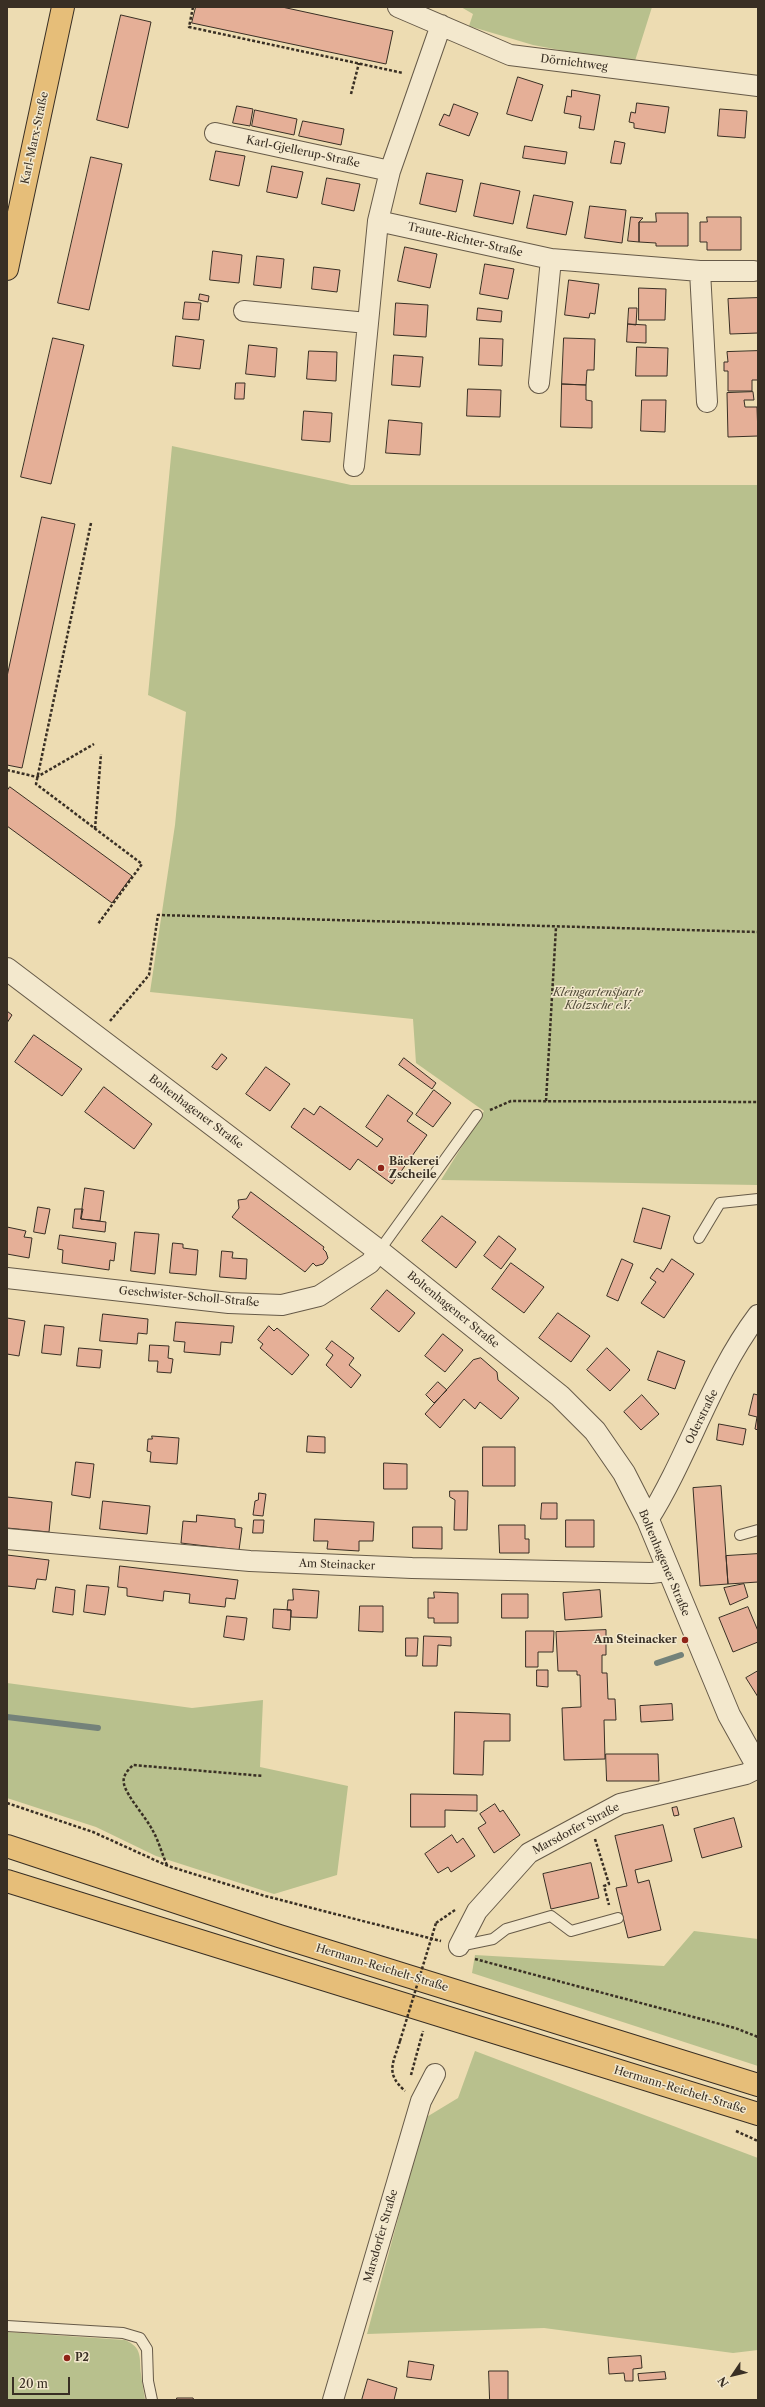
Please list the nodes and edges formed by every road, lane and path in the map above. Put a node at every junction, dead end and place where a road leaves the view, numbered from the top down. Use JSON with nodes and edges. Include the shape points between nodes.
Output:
{"nodes":[{"id":1,"x":63,"y":7,"type":"edge"},
{"id":2,"x":193,"y":7,"type":"edge"},
{"id":3,"x":398,"y":7,"type":"edge"},
{"id":4,"x":441,"y":25,"type":"junction"},
{"id":5,"x":359,"y":63,"type":"junction"},
{"id":6,"x":411,"y":75,"type":"dead end"},
{"id":7,"x":758,"y":86,"type":"edge"},
{"id":8,"x":351,"y":94,"type":"dead end"},
{"id":9,"x":215,"y":133,"type":"dead end"},
{"id":10,"x":390,"y":171,"type":"junction"},
{"id":11,"x":378,"y":220,"type":"junction"},
{"id":12,"x":551,"y":259,"type":"junction"},
{"id":13,"x":7,"y":269,"type":"edge"},
{"id":14,"x":700,"y":271,"type":"junction"},
{"id":15,"x":754,"y":271,"type":"dead end"},
{"id":16,"x":244,"y":311,"type":"dead end"},
{"id":17,"x":367,"y":323,"type":"junction"},
{"id":18,"x":540,"y":382,"type":"dead end"},
{"id":19,"x":706,"y":402,"type":"dead end"},
{"id":20,"x":354,"y":466,"type":"dead end"},
{"id":21,"x":91,"y":523,"type":"dead end"},
{"id":22,"x":94,"y":744,"type":"dead end"},
{"id":23,"x":101,"y":754,"type":"dead end"},
{"id":24,"x":7,"y":770,"type":"edge"},
{"id":25,"x":37,"y":777,"type":"junction"},
{"id":26,"x":95,"y":829,"type":"junction"},
{"id":27,"x":98,"y":924,"type":"dead end"},
{"id":28,"x":556,"y":926,"type":"junction"},
{"id":29,"x":758,"y":932,"type":"edge"},
{"id":30,"x":7,"y":969,"type":"edge"},
{"id":31,"x":106,"y":1026,"type":"dead end"},
{"id":32,"x":546,"y":1101,"type":"junction"},
{"id":33,"x":758,"y":1102,"type":"edge"},
{"id":34,"x":477,"y":1115,"type":"joint"},
{"id":35,"x":758,"y":1199,"type":"edge"},
{"id":36,"x":699,"y":1238,"type":"dead end"},
{"id":37,"x":379,"y":1251,"type":"junction"},
{"id":38,"x":7,"y":1278,"type":"edge"},
{"id":39,"x":758,"y":1315,"type":"edge"},
{"id":40,"x":648,"y":1520,"type":"junction"},
{"id":41,"x":758,"y":1530,"type":"edge"},
{"id":42,"x":740,"y":1535,"type":"dead end"},
{"id":43,"x":7,"y":1539,"type":"edge"},
{"id":44,"x":668,"y":1571,"type":"junction"},
{"id":45,"x":758,"y":1768,"type":"edge"},
{"id":46,"x":263,"y":1776,"type":"dead end"},
{"id":47,"x":7,"y":1803,"type":"edge"},
{"id":48,"x":594,"y":1838,"type":"dead end"},
{"id":49,"x":7,"y":1846,"type":"edge"},
{"id":50,"x":168,"y":1866,"type":"junction"},
{"id":51,"x":7,"y":1881,"type":"edge"},
{"id":52,"x":454,"y":1910,"type":"dead end"},
{"id":53,"x":616,"y":1919,"type":"joint"},
{"id":54,"x":459,"y":1946,"type":"junction"},
{"id":55,"x":424,"y":2030,"type":"dead end"},
{"id":56,"x":758,"y":2037,"type":"edge"},
{"id":57,"x":435,"y":2074,"type":"dead end"},
{"id":58,"x":410,"y":2078,"type":"dead end"},
{"id":59,"x":394,"y":2082,"type":"dead end"},
{"id":60,"x":408,"y":2085,"type":"dead end"},
{"id":61,"x":758,"y":2085,"type":"edge"},
{"id":62,"x":406,"y":2092,"type":"dead end"},
{"id":63,"x":758,"y":2114,"type":"edge"},
{"id":64,"x":7,"y":2326,"type":"edge"},
{"id":65,"x":152,"y":2400,"type":"edge"},
{"id":66,"x":334,"y":2400,"type":"edge"}],
"edges":[{"from":1,"to":13,"type":"main road","name":"Karl-Marx-Straße"},
{"from":2,"to":5,"type":"path","via":[[189,27]]},
{"from":3,"to":4,"type":"street","name":"Dörnichtweg"},
{"from":4,"to":7,"type":"street","name":"Dörnichtweg","via":[[510,55]]},
{"from":4,"to":10,"type":"street"},
{"from":5,"to":6,"type":"path"},
{"from":5,"to":8,"type":"path"},
{"from":9,"to":10,"type":"street","name":"Karl-Gjellerup-Straße"},
{"from":10,"to":11,"type":"street"},
{"from":11,"to":12,"type":"street","name":"Traute-Richter-Straße"},
{"from":11,"to":17,"type":"street"},
{"from":12,"to":14,"type":"street","name":"Traute-Richter-Straße"},
{"from":12,"to":18,"type":"street"},
{"from":14,"to":15,"type":"street","name":"Traute-Richter-Straße"},
{"from":14,"to":19,"type":"street"},
{"from":16,"to":17,"type":"street"},
{"from":17,"to":20,"type":"street"},
{"from":21,"to":25,"type":"path"},
{"from":22,"to":25,"type":"path"},
{"from":23,"to":26,"type":"path"},
{"from":24,"to":25,"type":"path"},
{"from":25,"to":26,"type":"path","via":[[36,784]]},
{"from":26,"to":27,"type":"path","via":[[142,864]]},
{"from":28,"to":29,"type":"path"},
{"from":28,"to":31,"type":"path","via":[[158,915],[149,975]]},
{"from":28,"to":32,"type":"path"},
{"from":30,"to":37,"type":"street","name":"Boltenhagener Straße"},
{"from":32,"to":33,"type":"path"},
{"from":32,"to":34,"type":"path","via":[[511,1101]]},
{"from":34,"to":37,"type":"lane"},
{"from":35,"to":36,"type":"lane","via":[[720,1204]]},
{"from":37,"to":38,"type":"street","name":"Geschwister-Scholl-Straße","via":[[370,1263],[319,1296],[282,1305],[229,1303]]},
{"from":37,"to":40,"type":"street","name":"Boltenhagener Straße","via":[[560,1396],[595,1431],[624,1473]]},
{"from":39,"to":40,"type":"street","name":"Oderstraße","via":[[738,1342],[667,1489]]},
{"from":40,"to":44,"type":"street","name":"Boltenhagener Straße"},
{"from":41,"to":42,"type":"lane"},
{"from":43,"to":44,"type":"street","name":"Am Steinacker","via":[[258,1562],[420,1568],[651,1573]]},
{"from":44,"to":45,"type":"street","name":"Boltenhagener Straße","via":[[729,1715]]},
{"from":45,"to":54,"type":"street","name":"Marsdorfer Straße","via":[[746,1774],[620,1804],[529,1853],[477,1911]]},
{"from":46,"to":50,"type":"path","via":[[133,1765],[123,1782],[154,1832]]},
{"from":47,"to":50,"type":"path","via":[[93,1832]]},
{"from":48,"to":53,"type":"path","via":[[609,1884],[604,1886]]},
{"from":49,"to":61,"type":"main road","name":"Hermann-Reichelt-Straße","via":[[286,1939]]},
{"from":50,"to":54,"type":"path","via":[[265,1896]]},
{"from":51,"to":63,"type":"main road","name":"Hermann-Reichelt-Straße"},
{"from":52,"to":59,"type":"path","bridge":true,"via":[[436,1923],[391,2070]]},
{"from":53,"to":54,"type":"lane","via":[[571,1930],[551,1916],[506,1929],[493,1939]]},
{"from":54,"to":56,"type":"path","via":[[474,1958],[735,2028]]},
{"from":55,"to":58,"type":"path"},
{"from":57,"to":66,"type":"street","name":"Marsdorfer Straße","via":[[421,2101]]},
{"from":60,"to":62,"type":"path"},
{"from":64,"to":65,"type":"lane","via":[[123,2333],[140,2338],[147,2348],[148,2380]]}]}
